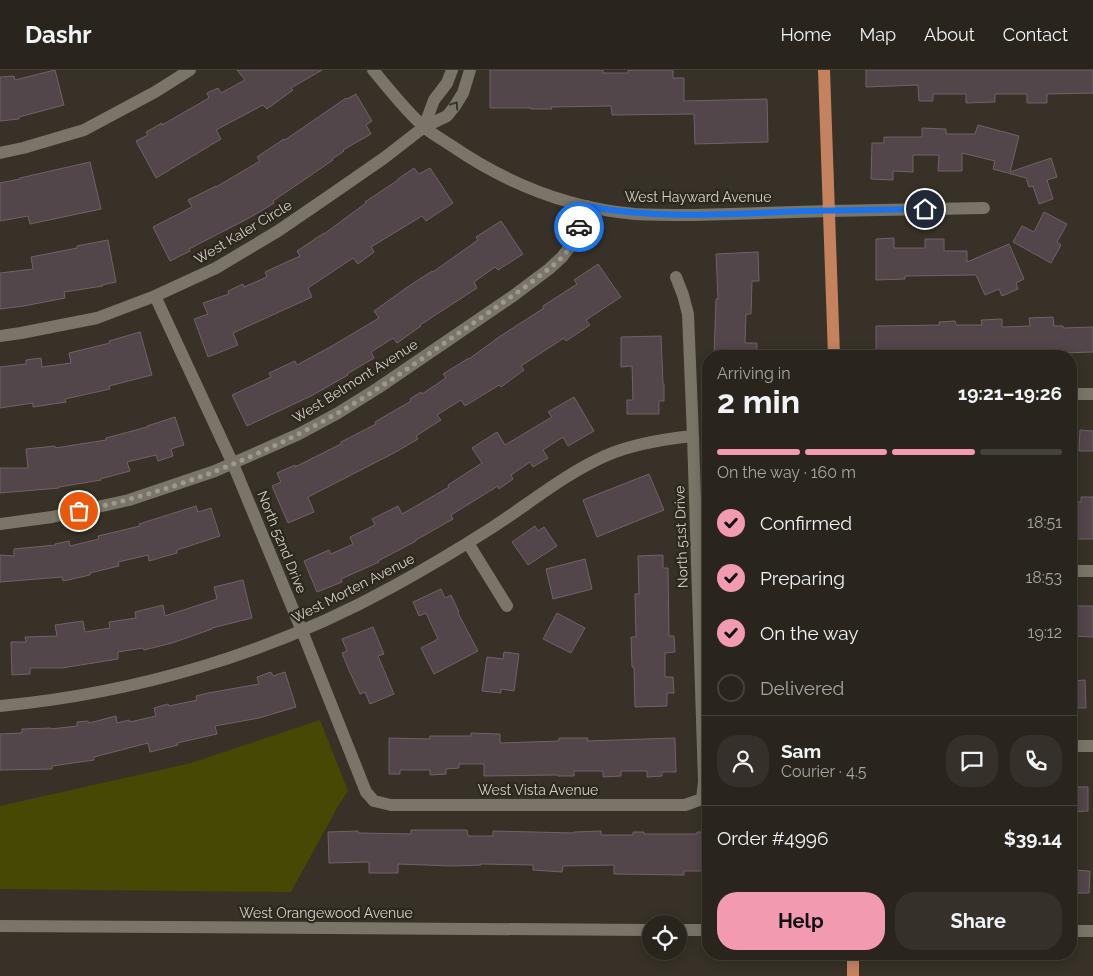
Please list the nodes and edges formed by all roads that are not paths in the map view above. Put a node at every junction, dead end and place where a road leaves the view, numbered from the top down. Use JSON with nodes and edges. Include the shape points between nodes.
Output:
{"nodes":[{"id":1,"x":190,"y":70,"type":"edge"},
{"id":2,"x":373,"y":70,"type":"edge"},
{"id":3,"x":452,"y":70,"type":"edge"},
{"id":4,"x":470,"y":70,"type":"edge"},
{"id":5,"x":824,"y":70,"type":"edge"},
{"id":6,"x":424,"y":127,"type":"junction"},
{"id":7,"x":0,"y":153,"type":"edge"},
{"id":8,"x":587,"y":206,"type":"junction"},
{"id":9,"x":984,"y":208,"type":"dead end"},
{"id":10,"x":829,"y":210,"type":"junction"},
{"id":11,"x":676,"y":277,"type":"dead end"},
{"id":12,"x":155,"y":296,"type":"junction"},
{"id":13,"x":0,"y":336,"type":"edge"},
{"id":14,"x":834,"y":350,"type":"edge"},
{"id":15,"x":1077,"y":394,"type":"edge"},
{"id":16,"x":1093,"y":394,"type":"edge"},
{"id":17,"x":693,"y":436,"type":"junction"},
{"id":18,"x":233,"y":464,"type":"junction"},
{"id":19,"x":0,"y":524,"type":"edge"},
{"id":20,"x":468,"y":543,"type":"junction"},
{"id":21,"x":702,"y":559,"type":"edge"},
{"id":22,"x":1077,"y":571,"type":"edge"},
{"id":23,"x":1093,"y":571,"type":"edge"},
{"id":24,"x":507,"y":606,"type":"dead end"},
{"id":25,"x":302,"y":631,"type":"junction"},
{"id":26,"x":0,"y":706,"type":"edge"},
{"id":27,"x":1077,"y":746,"type":"edge"},
{"id":28,"x":1093,"y":746,"type":"edge"},
{"id":29,"x":702,"y":799,"type":"edge"},
{"id":30,"x":374,"y":801,"type":"joint"},
{"id":31,"x":0,"y":926,"type":"edge"},
{"id":32,"x":642,"y":930,"type":"edge"},
{"id":33,"x":687,"y":930,"type":"edge"},
{"id":34,"x":702,"y":930,"type":"edge"},
{"id":35,"x":1077,"y":931,"type":"edge"},
{"id":36,"x":1093,"y":931,"type":"edge"},
{"id":37,"x":853,"y":960,"type":"edge"},
{"id":38,"x":853,"y":976,"type":"edge"}],
"edges":[{"from":1,"to":7,"type":"street","via":[[84,130]]},
{"from":2,"to":6,"type":"street","name":"West Hayward Avenue"},
{"from":3,"to":6,"type":"street","via":[[434,100]]},
{"from":6,"to":4,"type":"street","name":"West Kaler Circle","one_way":true,"via":[[447,116],[463,93]]},
{"from":5,"to":10,"type":"main road"},
{"from":6,"to":8,"type":"street","name":"West Hayward Avenue","via":[[481,166],[536,191]]},
{"from":6,"to":12,"type":"street","name":"West Kaler Circle","via":[[278,231],[216,268]]},
{"from":8,"to":10,"type":"street","name":"West Hayward Avenue","via":[[656,215]]},
{"from":8,"to":18,"type":"street","name":"West Belmont Avenue","via":[[577,234],[562,257],[513,296],[338,413]]},
{"from":9,"to":10,"type":"street"},
{"from":10,"to":14,"type":"main road"},
{"from":11,"to":17,"type":"street","name":"North 51st Drive","via":[[688,314]]},
{"from":12,"to":13,"type":"street","name":"West Kaler Circle","via":[[98,318]]},
{"from":12,"to":18,"type":"street","name":"North 52nd Drive"},
{"from":15,"to":16,"type":"street"},
{"from":17,"to":20,"type":"street","name":"West Morten Avenue","via":[[644,444],[606,455]]},
{"from":17,"to":21,"type":"street","name":"North 51st Drive"},
{"from":18,"to":19,"type":"street","name":"West Belmont Avenue","via":[[129,500],[52,517]]},
{"from":18,"to":25,"type":"street","name":"North 52nd Drive"},
{"from":20,"to":24,"type":"street"},
{"from":20,"to":25,"type":"street","name":"West Morten Avenue","via":[[391,588]]},
{"from":22,"to":23,"type":"street"},
{"from":25,"to":26,"type":"street","name":"West Morten Avenue","via":[[240,655],[133,684]]},
{"from":25,"to":30,"type":"street","name":"North 52nd Drive","via":[[366,792]]},
{"from":27,"to":28,"type":"street"},
{"from":29,"to":30,"type":"street","name":"West Vista Avenue","via":[[684,805],[391,805]]},
{"from":31,"to":32,"type":"street","name":"West Orangewood Avenue"},
{"from":33,"to":34,"type":"street"},
{"from":35,"to":36,"type":"street"},
{"from":37,"to":38,"type":"main road"}]}
